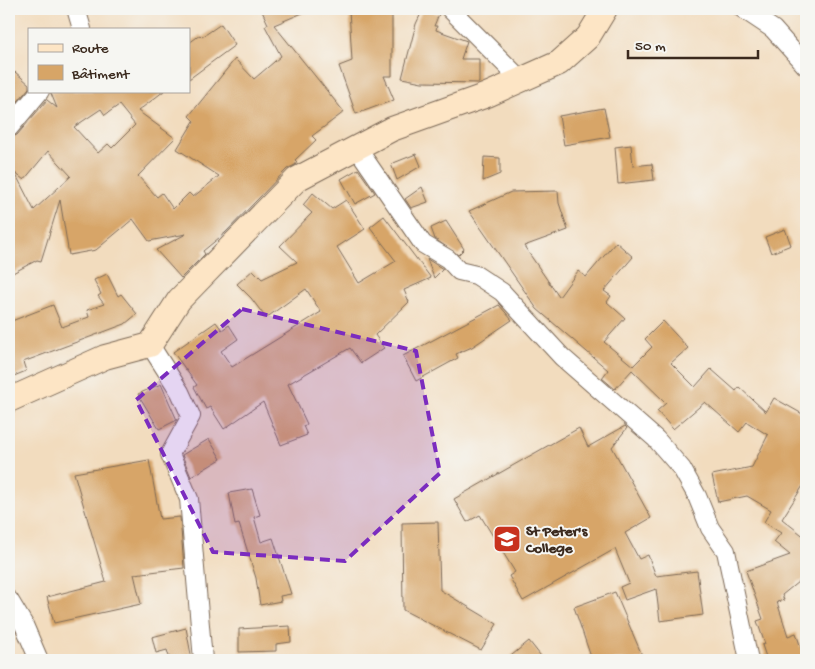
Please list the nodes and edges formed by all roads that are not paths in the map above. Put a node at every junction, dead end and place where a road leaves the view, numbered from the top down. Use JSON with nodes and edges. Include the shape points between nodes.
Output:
{"nodes":[{"id":1,"x":78,"y":9,"type":"edge"},
{"id":2,"x":450,"y":9,"type":"edge"},
{"id":3,"x":605,"y":9,"type":"edge"},
{"id":4,"x":743,"y":9,"type":"edge"},
{"id":5,"x":82,"y":28,"type":"edge"},
{"id":6,"x":806,"y":66,"type":"edge"},
{"id":7,"x":521,"y":80,"type":"junction"},
{"id":8,"x":39,"y":92,"type":"edge"},
{"id":9,"x":9,"y":128,"type":"edge"},
{"id":10,"x":357,"y":148,"type":"junction"},
{"id":11,"x":150,"y":345,"type":"junction"},
{"id":12,"x":9,"y":400,"type":"edge"},
{"id":13,"x":9,"y":600,"type":"edge"},
{"id":14,"x":38,"y":660,"type":"edge"},
{"id":15,"x":203,"y":660,"type":"edge"},
{"id":16,"x":749,"y":660,"type":"edge"}],
"edges":[{"from":1,"to":5,"type":"street"},
{"from":2,"to":7,"type":"street"},
{"from":3,"to":7,"type":"main road","via":[[588,38],[559,63]]},
{"from":4,"to":6,"type":"street","via":[[773,29]]},
{"from":7,"to":10,"type":"main road","via":[[392,129]]},
{"from":8,"to":9,"type":"street"},
{"from":10,"to":11,"type":"main road","via":[[297,179],[179,300]]},
{"from":10,"to":16,"type":"street","via":[[423,244],[448,259],[459,271],[476,276],[502,292],[562,357],[656,439],[682,469],[710,528],[726,551]]},
{"from":11,"to":12,"type":"main road","via":[[105,357]]},
{"from":11,"to":15,"type":"street","via":[[191,416],[170,454],[189,499]]},
{"from":13,"to":14,"type":"street","via":[[24,625]]}]}
